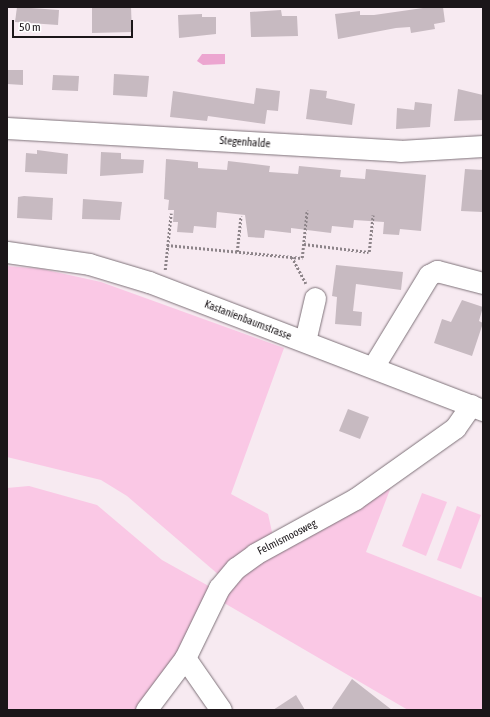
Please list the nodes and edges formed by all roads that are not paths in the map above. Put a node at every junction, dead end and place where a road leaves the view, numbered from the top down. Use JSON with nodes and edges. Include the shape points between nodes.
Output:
{"nodes":[{"id":1,"x":7,"y":128,"type":"edge"},
{"id":2,"x":483,"y":146,"type":"edge"},
{"id":3,"x":7,"y":252,"type":"edge"},
{"id":4,"x":483,"y":283,"type":"edge"},
{"id":5,"x":315,"y":298,"type":"dead end"},
{"id":6,"x":305,"y":341,"type":"junction"},
{"id":7,"x":373,"y":367,"type":"junction"},
{"id":8,"x":477,"y":408,"type":"edge"},
{"id":9,"x":185,"y":658,"type":"junction"},
{"id":10,"x":150,"y":709,"type":"edge"},
{"id":11,"x":221,"y":710,"type":"edge"}],
"edges":[{"from":1,"to":2,"type":"street","name":"Stegenhalde","via":[[400,151]]},
{"from":3,"to":6,"type":"street","name":"Kastanienbaumstrasse","via":[[89,264],[149,282]]},
{"from":4,"to":7,"type":"street","via":[[437,271],[429,275]]},
{"from":5,"to":6,"type":"street"},
{"from":6,"to":7,"type":"street","name":"Kastanienbaumstrasse"},
{"from":7,"to":8,"type":"street","name":"Kastanienbaumstrasse"},
{"from":8,"to":9,"type":"street","name":"Felmismoosweg","via":[[455,428],[355,499],[255,554],[236,568],[219,588]]},
{"from":9,"to":10,"type":"street","name":"Felmismoosweg"},
{"from":9,"to":11,"type":"street"}]}
